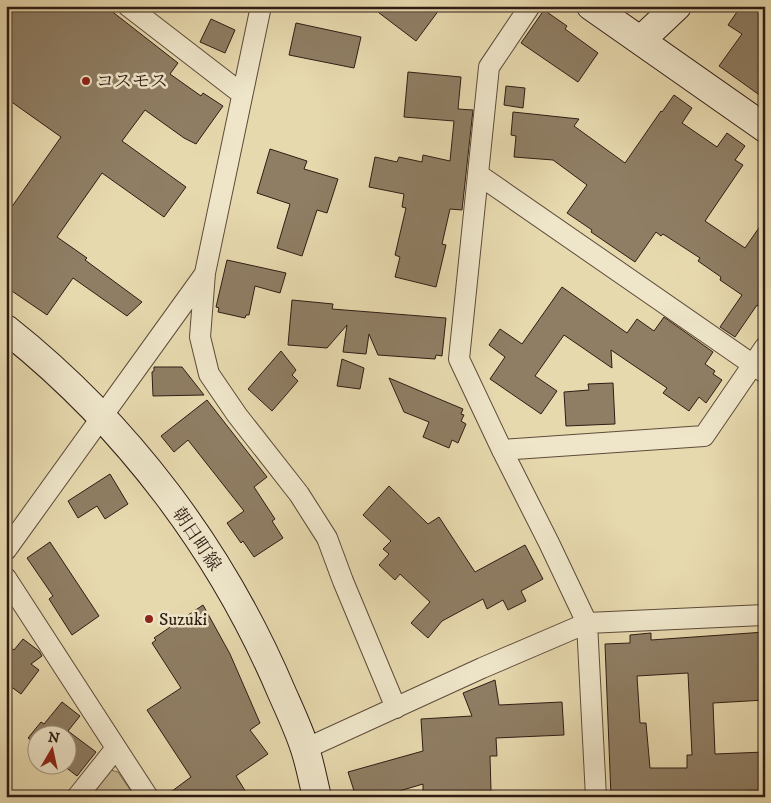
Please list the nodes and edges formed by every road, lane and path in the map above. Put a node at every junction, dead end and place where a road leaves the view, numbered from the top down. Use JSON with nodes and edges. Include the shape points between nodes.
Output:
{"nodes":[{"id":1,"x":128,"y":6,"type":"edge"},
{"id":2,"x":261,"y":6,"type":"edge"},
{"id":3,"x":530,"y":6,"type":"edge"},
{"id":4,"x":591,"y":6,"type":"edge"},
{"id":5,"x":677,"y":6,"type":"edge"},
{"id":6,"x":641,"y":40,"type":"junction"},
{"id":7,"x":242,"y":94,"type":"junction"},
{"id":8,"x":765,"y":128,"type":"edge"},
{"id":9,"x":479,"y":175,"type":"junction"},
{"id":10,"x":205,"y":273,"type":"junction"},
{"id":11,"x":6,"y":329,"type":"edge"},
{"id":12,"x":765,"y":347,"type":"edge"},
{"id":13,"x":758,"y":369,"type":"edge"},
{"id":14,"x":103,"y":417,"type":"junction"},
{"id":15,"x":502,"y":450,"type":"junction"},
{"id":16,"x":6,"y":550,"type":"edge"},
{"id":17,"x":6,"y":578,"type":"edge"},
{"id":18,"x":765,"y":615,"type":"edge"},
{"id":19,"x":587,"y":623,"type":"junction"},
{"id":20,"x":396,"y":708,"type":"junction"},
{"id":21,"x":116,"y":748,"type":"junction"},
{"id":22,"x":305,"y":748,"type":"junction"},
{"id":23,"x":77,"y":797,"type":"edge"},
{"id":24,"x":148,"y":797,"type":"edge"},
{"id":25,"x":317,"y":797,"type":"edge"},
{"id":26,"x":596,"y":797,"type":"edge"}],
"edges":[{"from":1,"to":7,"type":"street"},
{"from":2,"to":7,"type":"street"},
{"from":3,"to":9,"type":"street","via":[[489,67]]},
{"from":4,"to":6,"type":"street"},
{"from":5,"to":6,"type":"street"},
{"from":6,"to":8,"type":"street"},
{"from":7,"to":10,"type":"street"},
{"from":9,"to":13,"type":"street"},
{"from":9,"to":15,"type":"street","via":[[460,359]]},
{"from":10,"to":14,"type":"street"},
{"from":10,"to":20,"type":"street","via":[[200,337],[209,374],[299,494],[327,538]]},
{"from":11,"to":14,"type":"street","name":"朝日町線","via":[[42,357]]},
{"from":12,"to":13,"type":"street"},
{"from":13,"to":15,"type":"street","via":[[704,436]]},
{"from":14,"to":16,"type":"street"},
{"from":14,"to":22,"type":"street","name":"朝日町線","via":[[202,542],[268,660]]},
{"from":15,"to":19,"type":"street"},
{"from":17,"to":21,"type":"street"},
{"from":18,"to":19,"type":"street"},
{"from":19,"to":20,"type":"street"},
{"from":19,"to":26,"type":"street"},
{"from":20,"to":22,"type":"street"},
{"from":21,"to":23,"type":"street"},
{"from":21,"to":24,"type":"street"},
{"from":22,"to":25,"type":"street","name":"朝日町線"}]}
